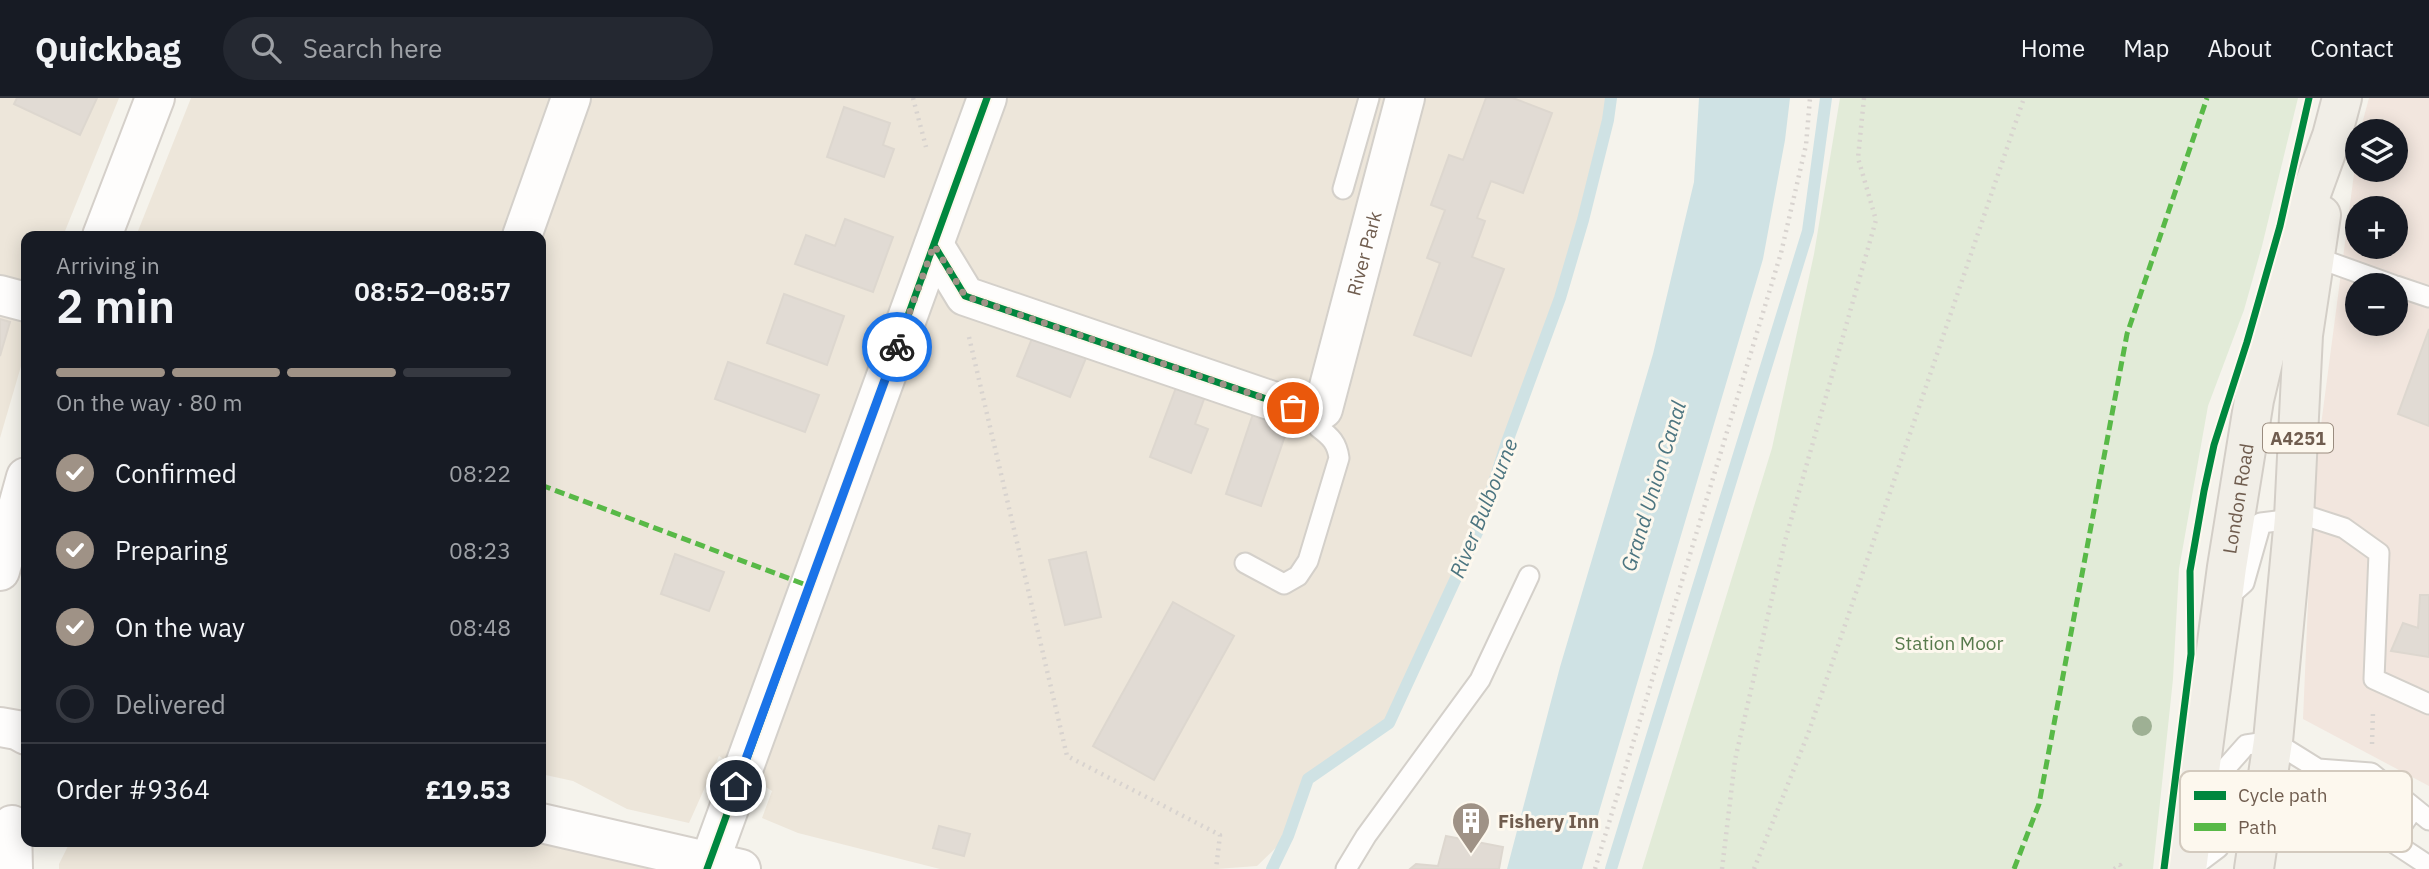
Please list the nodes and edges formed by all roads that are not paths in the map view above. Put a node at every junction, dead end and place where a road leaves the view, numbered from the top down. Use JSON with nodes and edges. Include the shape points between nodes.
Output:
{"nodes":[{"id":1,"x":155,"y":98,"type":"edge"},
{"id":2,"x":570,"y":98,"type":"edge"},
{"id":3,"x":987,"y":98,"type":"edge"},
{"id":4,"x":1369,"y":98,"type":"edge"},
{"id":5,"x":1405,"y":98,"type":"edge"},
{"id":6,"x":2342,"y":98,"type":"edge"},
{"id":7,"x":2332,"y":136,"type":"junction"},
{"id":8,"x":1343,"y":189,"type":"dead end"},
{"id":9,"x":104,"y":231,"type":"edge"},
{"id":10,"x":524,"y":231,"type":"edge"},
{"id":11,"x":934,"y":245,"type":"junction"},
{"id":12,"x":2315,"y":257,"type":"junction"},
{"id":13,"x":2359,"y":273,"type":"edge"},
{"id":14,"x":2408,"y":290,"type":"edge"},
{"id":15,"x":0,"y":295,"type":"edge"},
{"id":16,"x":2429,"y":297,"type":"edge"},
{"id":17,"x":21,"y":301,"type":"edge"},
{"id":18,"x":1308,"y":409,"type":"junction"},
{"id":19,"x":21,"y":495,"type":"edge"},
{"id":20,"x":2294,"y":518,"type":"junction"},
{"id":21,"x":1245,"y":563,"type":"dead end"},
{"id":22,"x":0,"y":571,"type":"edge"},
{"id":23,"x":1529,"y":576,"type":"dead end"},
{"id":24,"x":2224,"y":600,"type":"junction"},
{"id":25,"x":2429,"y":704,"type":"edge"},
{"id":26,"x":0,"y":727,"type":"edge"},
{"id":27,"x":21,"y":732,"type":"edge"},
{"id":28,"x":2273,"y":741,"type":"junction"},
{"id":29,"x":2318,"y":769,"type":"joint"},
{"id":30,"x":2202,"y":771,"type":"edge"},
{"id":31,"x":2223,"y":771,"type":"edge"},
{"id":32,"x":2269,"y":771,"type":"edge"},
{"id":33,"x":2344,"y":771,"type":"edge"},
{"id":34,"x":13,"y":824,"type":"edge"},
{"id":35,"x":546,"y":824,"type":"edge"},
{"id":36,"x":2212,"y":852,"type":"edge"},
{"id":37,"x":2408,"y":852,"type":"edge"},
{"id":38,"x":2429,"y":866,"type":"edge"},
{"id":39,"x":719,"y":867,"type":"edge"},
{"id":40,"x":13,"y":869,"type":"edge"},
{"id":41,"x":1346,"y":869,"type":"edge"},
{"id":42,"x":2189,"y":869,"type":"edge"}],
"edges":[{"from":1,"to":9,"type":"street"},
{"from":2,"to":10,"type":"street"},
{"from":3,"to":11,"type":"street"},
{"from":4,"to":8,"type":"lane"},
{"from":5,"to":18,"type":"street","name":"River Park"},
{"from":6,"to":7,"type":"main road","name":"London Road","number":"A4251"},
{"from":7,"to":12,"type":"main road","name":"London Road","number":"A4251"},
{"from":7,"to":24,"type":"main road","name":"London Road","number":"A4251","via":[[2287,260],[2254,400]]},
{"from":11,"to":18,"type":"street","via":[[965,296]]},
{"from":11,"to":39,"type":"street"},
{"from":12,"to":13,"type":"lane"},
{"from":12,"to":20,"type":"main road","name":"London Road","number":"A4251","via":[[2303,335]]},
{"from":14,"to":16,"type":"lane"},
{"from":15,"to":17,"type":"street"},
{"from":18,"to":21,"type":"lane","via":[[1332,438],[1339,458],[1308,561],[1298,576],[1284,584]]},
{"from":19,"to":22,"type":"street"},
{"from":20,"to":24,"type":"lane","via":[[2261,523],[2244,583]]},
{"from":20,"to":25,"type":"lane","via":[[2310,517],[2344,528],[2379,553],[2374,679]]},
{"from":20,"to":28,"type":"main road","name":"London Road","number":"A4251"},
{"from":23,"to":41,"type":"lane","via":[[1480,680]]},
{"from":24,"to":30,"type":"main road","name":"London Road","number":"A4251"},
{"from":26,"to":27,"type":"street"},
{"from":28,"to":29,"type":"lane"},
{"from":28,"to":31,"type":"lane","via":[[2246,745]]},
{"from":28,"to":32,"type":"main road","name":"London Road","number":"A4251"},
{"from":29,"to":33,"type":"lane"},
{"from":34,"to":40,"type":"street"},
{"from":35,"to":39,"type":"street"},
{"from":36,"to":42,"type":"lane"},
{"from":37,"to":38,"type":"lane"}]}
